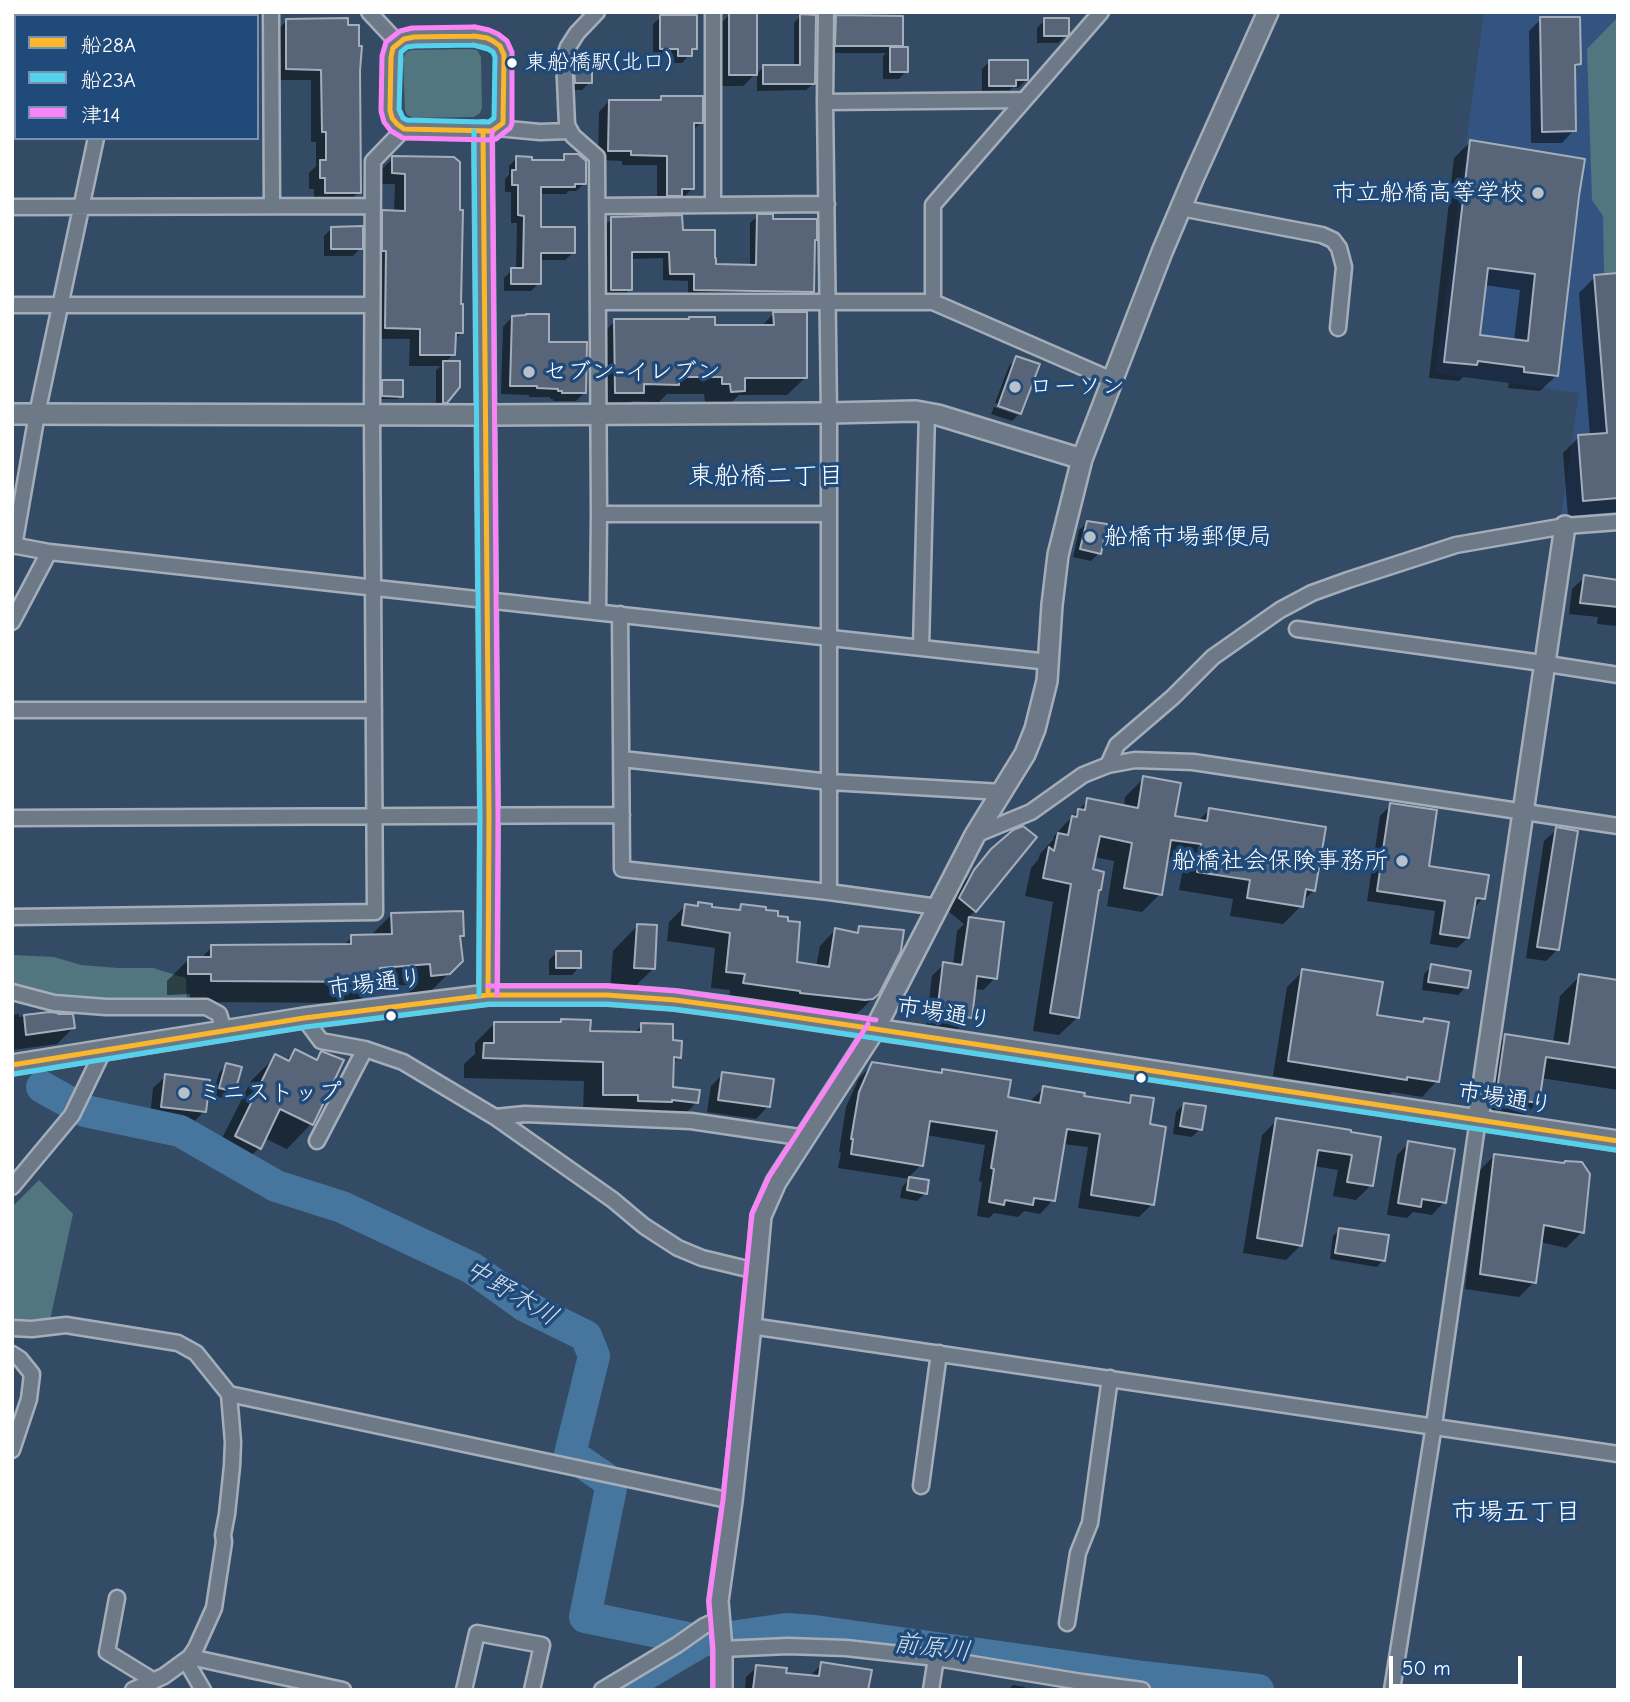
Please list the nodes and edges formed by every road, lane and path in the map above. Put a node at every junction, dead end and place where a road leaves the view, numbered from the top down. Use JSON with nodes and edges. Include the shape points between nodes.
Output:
{"nodes":[{"id":1,"x":271,"y":12,"type":"edge"},
{"id":2,"x":369,"y":12,"type":"edge"},
{"id":3,"x":597,"y":12,"type":"edge"},
{"id":4,"x":713,"y":12,"type":"edge"},
{"id":5,"x":826,"y":12,"type":"edge"},
{"id":6,"x":1101,"y":12,"type":"edge"},
{"id":7,"x":1268,"y":12,"type":"edge"},
{"id":8,"x":398,"y":43,"type":"junction"},
{"id":9,"x":1024,"y":100,"type":"junction"},
{"id":10,"x":825,"y":102,"type":"junction"},
{"id":11,"x":264,"y":105,"type":"edge"},
{"id":12,"x":404,"y":129,"type":"junction"},
{"id":13,"x":490,"y":130,"type":"junction"},
{"id":14,"x":569,"y":131,"type":"junction"},
{"id":15,"x":96,"y":140,"type":"edge"},
{"id":16,"x":827,"y":204,"type":"junction"},
{"id":17,"x":713,"y":205,"type":"junction"},
{"id":18,"x":82,"y":206,"type":"junction"},
{"id":19,"x":272,"y":206,"type":"junction"},
{"id":20,"x":372,"y":206,"type":"junction"},
{"id":21,"x":598,"y":206,"type":"junction"},
{"id":22,"x":12,"y":207,"type":"edge"},
{"id":23,"x":1181,"y":208,"type":"junction"},
{"id":24,"x":598,"y":302,"type":"junction"},
{"id":25,"x":933,"y":302,"type":"junction"},
{"id":26,"x":828,"y":303,"type":"junction"},
{"id":27,"x":12,"y":305,"type":"edge"},
{"id":28,"x":61,"y":305,"type":"junction"},
{"id":29,"x":372,"y":305,"type":"junction"},
{"id":30,"x":1338,"y":328,"type":"dead end"},
{"id":31,"x":1112,"y":380,"type":"junction"},
{"id":32,"x":927,"y":412,"type":"junction"},
{"id":33,"x":598,"y":413,"type":"junction"},
{"id":34,"x":829,"y":413,"type":"junction"},
{"id":35,"x":12,"y":414,"type":"edge"},
{"id":36,"x":37,"y":414,"type":"junction"},
{"id":37,"x":372,"y":414,"type":"junction"},
{"id":38,"x":485,"y":415,"type":"junction"},
{"id":39,"x":1082,"y":459,"type":"junction"},
{"id":40,"x":599,"y":514,"type":"junction"},
{"id":41,"x":829,"y":514,"type":"junction"},
{"id":42,"x":1618,"y":522,"type":"edge"},
{"id":43,"x":1565,"y":526,"type":"junction"},
{"id":44,"x":13,"y":545,"type":"edge"},
{"id":45,"x":49,"y":552,"type":"junction"},
{"id":46,"x":374,"y":587,"type":"junction"},
{"id":47,"x":487,"y":599,"type":"junction"},
{"id":48,"x":598,"y":612,"type":"junction"},
{"id":49,"x":620,"y":614,"type":"junction"},
{"id":50,"x":12,"y":622,"type":"edge"},
{"id":51,"x":1297,"y":629,"type":"dead end"},
{"id":52,"x":829,"y":637,"type":"junction"},
{"id":53,"x":921,"y":648,"type":"junction"},
{"id":54,"x":1049,"y":662,"type":"junction"},
{"id":55,"x":1545,"y":663,"type":"junction"},
{"id":56,"x":1618,"y":676,"type":"edge"},
{"id":57,"x":12,"y":710,"type":"edge"},
{"id":58,"x":374,"y":710,"type":"junction"},
{"id":59,"x":622,"y":759,"type":"junction"},
{"id":60,"x":1108,"y":765,"type":"junction"},
{"id":61,"x":830,"y":782,"type":"junction"},
{"id":62,"x":1002,"y":792,"type":"junction"},
{"id":63,"x":1523,"y":813,"type":"junction"},
{"id":64,"x":375,"y":815,"type":"junction"},
{"id":65,"x":489,"y":815,"type":"junction"},
{"id":66,"x":622,"y":815,"type":"junction"},
{"id":67,"x":12,"y":818,"type":"edge"},
{"id":68,"x":1618,"y":826,"type":"edge"},
{"id":69,"x":975,"y":835,"type":"junction"},
{"id":70,"x":829,"y":892,"type":"junction"},
{"id":71,"x":938,"y":907,"type":"junction"},
{"id":72,"x":12,"y":917,"type":"edge"},
{"id":73,"x":12,"y":992,"type":"edge"},
{"id":74,"x":488,"y":995,"type":"junction"},
{"id":75,"x":304,"y":1018,"type":"junction"},
{"id":76,"x":875,"y":1029,"type":"junction"},
{"id":77,"x":223,"y":1031,"type":"junction"},
{"id":78,"x":365,"y":1049,"type":"junction"},
{"id":79,"x":103,"y":1051,"type":"junction"},
{"id":80,"x":12,"y":1065,"type":"edge"},
{"id":81,"x":495,"y":1117,"type":"junction"},
{"id":82,"x":1478,"y":1119,"type":"junction"},
{"id":83,"x":806,"y":1138,"type":"junction"},
{"id":84,"x":317,"y":1141,"type":"dead end"},
{"id":85,"x":1618,"y":1141,"type":"edge"},
{"id":86,"x":12,"y":1186,"type":"edge"},
{"id":87,"x":756,"y":1271,"type":"junction"},
{"id":88,"x":751,"y":1326,"type":"junction"},
{"id":89,"x":12,"y":1328,"type":"edge"},
{"id":90,"x":939,"y":1353,"type":"junction"},
{"id":91,"x":12,"y":1354,"type":"edge"},
{"id":92,"x":1110,"y":1378,"type":"junction"},
{"id":93,"x":229,"y":1394,"type":"junction"},
{"id":94,"x":1434,"y":1425,"type":"junction"},
{"id":95,"x":12,"y":1450,"type":"edge"},
{"id":96,"x":1618,"y":1454,"type":"edge"},
{"id":97,"x":921,"y":1486,"type":"dead end"},
{"id":98,"x":732,"y":1501,"type":"junction"},
{"id":99,"x":117,"y":1598,"type":"dead end"},
{"id":100,"x":1067,"y":1623,"type":"dead end"},
{"id":101,"x":720,"y":1635,"type":"junction"},
{"id":102,"x":936,"y":1658,"type":"junction"},
{"id":103,"x":188,"y":1659,"type":"junction"},
{"id":104,"x":154,"y":1681,"type":"junction"},
{"id":105,"x":1082,"y":1686,"type":"edge"},
{"id":106,"x":133,"y":1690,"type":"edge"},
{"id":107,"x":203,"y":1690,"type":"edge"},
{"id":108,"x":343,"y":1690,"type":"edge"},
{"id":109,"x":464,"y":1690,"type":"edge"},
{"id":110,"x":531,"y":1690,"type":"edge"},
{"id":111,"x":603,"y":1690,"type":"edge"},
{"id":112,"x":722,"y":1690,"type":"edge"},
{"id":113,"x":931,"y":1690,"type":"edge"},
{"id":114,"x":1142,"y":1690,"type":"edge"},
{"id":115,"x":1392,"y":1690,"type":"edge"}],
"edges":[{"from":1,"to":11,"type":"street"},
{"from":2,"to":8,"type":"street"},
{"from":3,"to":14,"type":"street","via":[[577,33],[565,58]]},
{"from":4,"to":17,"type":"street"},
{"from":5,"to":10,"type":"street"},
{"from":6,"to":9,"type":"street"},
{"from":7,"to":23,"type":"street"},
{"from":8,"to":12,"type":"street","via":[[391,57],[390,110]]},
{"from":8,"to":13,"type":"street","via":[[414,37],[474,36],[500,46],[504,115],[503,123]]},
{"from":9,"to":10,"type":"street"},
{"from":9,"to":25,"type":"street","via":[[933,205]]},
{"from":10,"to":16,"type":"street"},
{"from":11,"to":19,"type":"street"},
{"from":12,"to":13,"type":"street"},
{"from":12,"to":20,"type":"street","via":[[373,161]]},
{"from":13,"to":14,"type":"street"},
{"from":13,"to":38,"type":"street"},
{"from":14,"to":21,"type":"street","via":[[597,157]]},
{"from":15,"to":18,"type":"street"},
{"from":16,"to":17,"type":"street"},
{"from":16,"to":26,"type":"street"},
{"from":17,"to":21,"type":"street"},
{"from":18,"to":19,"type":"street"},
{"from":18,"to":22,"type":"street"},
{"from":18,"to":28,"type":"street"},
{"from":19,"to":20,"type":"street"},
{"from":20,"to":29,"type":"street"},
{"from":21,"to":24,"type":"street"},
{"from":23,"to":30,"type":"street","via":[[1333,240],[1344,267]]},
{"from":23,"to":31,"type":"street"},
{"from":24,"to":26,"type":"street"},
{"from":24,"to":33,"type":"street"},
{"from":25,"to":26,"type":"street"},
{"from":25,"to":31,"type":"street"},
{"from":26,"to":34,"type":"street"},
{"from":27,"to":28,"type":"street"},
{"from":28,"to":29,"type":"street"},
{"from":28,"to":36,"type":"street"},
{"from":29,"to":37,"type":"street"},
{"from":31,"to":39,"type":"street"},
{"from":32,"to":34,"type":"street"},
{"from":32,"to":39,"type":"street"},
{"from":32,"to":53,"type":"street"},
{"from":33,"to":34,"type":"street"},
{"from":33,"to":38,"type":"street"},
{"from":33,"to":40,"type":"street"},
{"from":34,"to":41,"type":"street"},
{"from":35,"to":36,"type":"street"},
{"from":36,"to":37,"type":"street"},
{"from":36,"to":44,"type":"street"},
{"from":37,"to":38,"type":"street"},
{"from":37,"to":46,"type":"street"},
{"from":38,"to":47,"type":"street"},
{"from":39,"to":54,"type":"street","via":[[1058,555]]},
{"from":40,"to":41,"type":"street"},
{"from":40,"to":48,"type":"street"},
{"from":41,"to":52,"type":"street"},
{"from":42,"to":43,"type":"street"},
{"from":43,"to":55,"type":"street"},
{"from":43,"to":60,"type":"street","via":[[1457,545],[1312,593],[1213,657],[1117,745]]},
{"from":44,"to":45,"type":"street"},
{"from":45,"to":46,"type":"street"},
{"from":45,"to":50,"type":"street"},
{"from":46,"to":47,"type":"street"},
{"from":46,"to":58,"type":"street"},
{"from":47,"to":48,"type":"street"},
{"from":47,"to":65,"type":"street"},
{"from":48,"to":49,"type":"street"},
{"from":49,"to":52,"type":"street"},
{"from":49,"to":59,"type":"street"},
{"from":51,"to":55,"type":"street"},
{"from":52,"to":53,"type":"street"},
{"from":52,"to":61,"type":"street"},
{"from":53,"to":54,"type":"street"},
{"from":54,"to":62,"type":"street","via":[[1035,729]]},
{"from":55,"to":56,"type":"street"},
{"from":55,"to":63,"type":"street"},
{"from":57,"to":58,"type":"street"},
{"from":58,"to":64,"type":"street"},
{"from":59,"to":61,"type":"street"},
{"from":59,"to":66,"type":"street"},
{"from":60,"to":63,"type":"street","via":[[1135,760],[1193,762]]},
{"from":60,"to":69,"type":"street","via":[[1083,775],[1031,812]]},
{"from":61,"to":62,"type":"street"},
{"from":61,"to":70,"type":"street"},
{"from":62,"to":69,"type":"street"},
{"from":63,"to":68,"type":"street"},
{"from":63,"to":82,"type":"street"},
{"from":64,"to":65,"type":"street"},
{"from":64,"to":67,"type":"street"},
{"from":64,"to":72,"type":"street","via":[[375,912]]},
{"from":65,"to":66,"type":"street"},
{"from":65,"to":74,"type":"street"},
{"from":66,"to":70,"type":"street","via":[[622,869]]},
{"from":69,"to":71,"type":"street"},
{"from":70,"to":71,"type":"street"},
{"from":71,"to":76,"type":"street"},
{"from":73,"to":77,"type":"street","via":[[54,1003],[206,1007],[219,1014]]},
{"from":74,"to":75,"type":"street","name":"市場通り"},
{"from":74,"to":76,"type":"street","name":"市場通り","via":[[675,1000]]},
{"from":75,"to":77,"type":"street","name":"市場通り"},
{"from":75,"to":78,"type":"street","via":[[321,1041]]},
{"from":76,"to":82,"type":"street","name":"市場通り"},
{"from":76,"to":83,"type":"street"},
{"from":77,"to":79,"type":"street","name":"市場通り"},
{"from":78,"to":81,"type":"street","via":[[403,1062]]},
{"from":78,"to":84,"type":"street"},
{"from":79,"to":80,"type":"street","name":"市場通り"},
{"from":79,"to":86,"type":"street","via":[[72,1115]]},
{"from":81,"to":83,"type":"street","via":[[525,1114],[691,1121]]},
{"from":81,"to":87,"type":"street","via":[[678,1248]]},
{"from":82,"to":85,"type":"street","name":"市場通り"},
{"from":82,"to":94,"type":"street"},
{"from":83,"to":87,"type":"street","via":[[776,1182],[761,1216]]},
{"from":87,"to":88,"type":"street"},
{"from":88,"to":90,"type":"street"},
{"from":88,"to":98,"type":"street"},
{"from":89,"to":93,"type":"street","via":[[66,1325],[178,1343],[197,1353]]},
{"from":90,"to":92,"type":"street"},
{"from":90,"to":97,"type":"street"},
{"from":91,"to":95,"type":"street","via":[[32,1374]]},
{"from":92,"to":94,"type":"street"},
{"from":92,"to":100,"type":"street","via":[[1090,1524],[1077,1553]]},
{"from":93,"to":98,"type":"street"},
{"from":93,"to":103,"type":"street","via":[[233,1442],[225,1542],[214,1608]]},
{"from":94,"to":96,"type":"street"},
{"from":94,"to":115,"type":"street"},
{"from":98,"to":101,"type":"street","via":[[718,1601]]},
{"from":99,"to":104,"type":"street","via":[[107,1653]]},
{"from":101,"to":102,"type":"street","via":[[788,1646]]},
{"from":101,"to":111,"type":"street","via":[[704,1626]]},
{"from":101,"to":112,"type":"street"},
{"from":102,"to":105,"type":"street"},
{"from":102,"to":113,"type":"street"},
{"from":103,"to":104,"type":"street"},
{"from":103,"to":107,"type":"street"},
{"from":103,"to":108,"type":"street"},
{"from":104,"to":106,"type":"street"},
{"from":105,"to":114,"type":"street"},
{"from":109,"to":110,"type":"street","via":[[477,1633],[541,1645]]}]}
